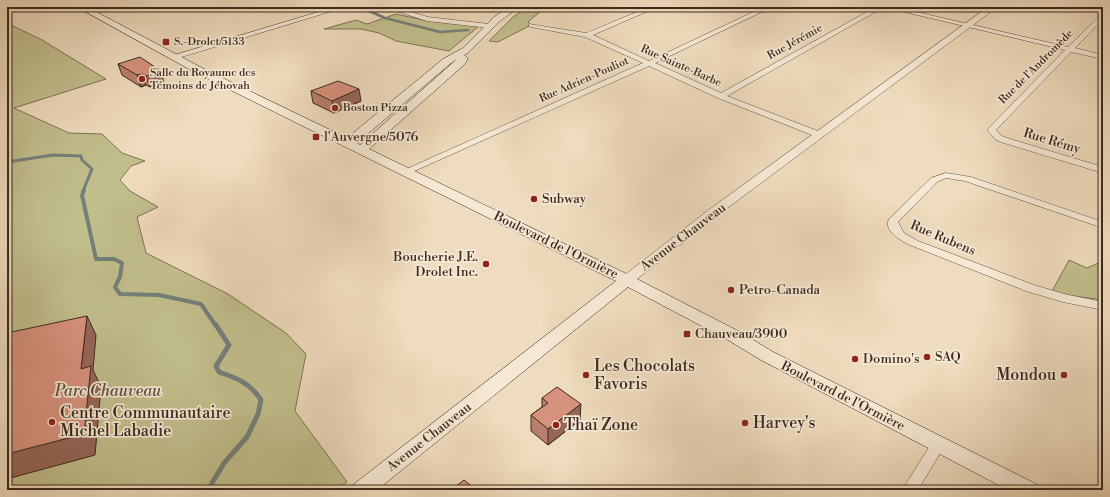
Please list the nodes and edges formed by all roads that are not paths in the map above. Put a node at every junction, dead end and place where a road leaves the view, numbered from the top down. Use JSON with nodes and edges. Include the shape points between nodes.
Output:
{"nodes":[{"id":1,"x":81,"y":7,"type":"edge"},
{"id":2,"x":342,"y":7,"type":"edge"},
{"id":3,"x":387,"y":7,"type":"edge"},
{"id":4,"x":496,"y":7,"type":"edge"},
{"id":5,"x":654,"y":7,"type":"edge"},
{"id":6,"x":769,"y":7,"type":"edge"},
{"id":7,"x":880,"y":7,"type":"edge"},
{"id":8,"x":887,"y":7,"type":"edge"},
{"id":9,"x":993,"y":7,"type":"edge"},
{"id":10,"x":512,"y":9,"type":"edge"},
{"id":11,"x":1103,"y":15,"type":"edge"},
{"id":12,"x":531,"y":25,"type":"dead end"},
{"id":13,"x":966,"y":25,"type":"junction"},
{"id":14,"x":489,"y":26,"type":"junction"},
{"id":15,"x":587,"y":35,"type":"junction"},
{"id":16,"x":466,"y":50,"type":"junction"},
{"id":17,"x":1070,"y":50,"type":"junction"},
{"id":18,"x":172,"y":57,"type":"junction"},
{"id":19,"x":1103,"y":57,"type":"edge"},
{"id":20,"x":648,"y":64,"type":"junction"},
{"id":21,"x":720,"y":96,"type":"junction"},
{"id":22,"x":820,"y":135,"type":"junction"},
{"id":23,"x":995,"y":135,"type":"joint"},
{"id":24,"x":348,"y":144,"type":"junction"},
{"id":25,"x":362,"y":150,"type":"junction"},
{"id":26,"x":1103,"y":170,"type":"edge"},
{"id":27,"x":407,"y":171,"type":"junction"},
{"id":28,"x":1103,"y":225,"type":"edge"},
{"id":29,"x":627,"y":280,"type":"junction"},
{"id":30,"x":1103,"y":306,"type":"edge"},
{"id":31,"x":938,"y":445,"type":"junction"},
{"id":32,"x":362,"y":490,"type":"edge"},
{"id":33,"x":910,"y":490,"type":"edge"},
{"id":34,"x":1028,"y":490,"type":"edge"}],
"edges":[{"from":1,"to":18,"type":"main road","name":"Boulevard de l'Ormière"},
{"from":2,"to":18,"type":"street"},
{"from":3,"to":14,"type":"street","via":[[427,20]]},
{"from":4,"to":10,"type":"street"},
{"from":5,"to":15,"type":"street"},
{"from":6,"to":20,"type":"street","name":"Rue Adrien-Pouliot"},
{"from":7,"to":21,"type":"street","name":"Rue Jérémie"},
{"from":8,"to":13,"type":"street"},
{"from":9,"to":13,"type":"street","name":"Avenue Chauveau"},
{"from":10,"to":14,"type":"main road"},
{"from":11,"to":17,"type":"street","name":"Rue de l'Andromède"},
{"from":12,"to":15,"type":"street","name":"Rue Sainte-Barbe"},
{"from":13,"to":17,"type":"street"},
{"from":13,"to":22,"type":"street","name":"Avenue Chauveau"},
{"from":14,"to":16,"type":"main road"},
{"from":15,"to":20,"type":"street","name":"Rue Sainte-Barbe"},
{"from":16,"to":24,"type":"main road","via":[[447,61]]},
{"from":16,"to":25,"type":"main road","via":[[461,62]]},
{"from":17,"to":19,"type":"street"},
{"from":17,"to":23,"type":"street","name":"Rue de l'Andromède","via":[[991,128]]},
{"from":18,"to":24,"type":"main road","name":"Boulevard de l'Ormière"},
{"from":20,"to":21,"type":"street","name":"Rue Sainte-Barbe"},
{"from":20,"to":27,"type":"street","name":"Rue Adrien-Pouliot"},
{"from":21,"to":22,"type":"street","name":"Rue Sainte-Barbe"},
{"from":22,"to":29,"type":"street","name":"Avenue Chauveau"},
{"from":23,"to":26,"type":"street","name":"Rue Rémy","via":[[1007,141]]},
{"from":24,"to":25,"type":"main road","name":"Boulevard de l'Ormière"},
{"from":25,"to":27,"type":"main road","name":"Boulevard de l'Ormière"},
{"from":27,"to":29,"type":"main road","name":"Boulevard de l'Ormière"},
{"from":28,"to":30,"type":"street","name":"Rue Rubens","via":[[968,179],[947,175],[934,180],[893,221],[895,230],[901,237],[914,243],[1030,288],[1077,302]]},
{"from":29,"to":31,"type":"main road","name":"Boulevard de l'Ormière"},
{"from":29,"to":32,"type":"main road","name":"Avenue Chauveau"},
{"from":31,"to":33,"type":"street"},
{"from":31,"to":34,"type":"main road","name":"Boulevard de l'Ormière"}]}
